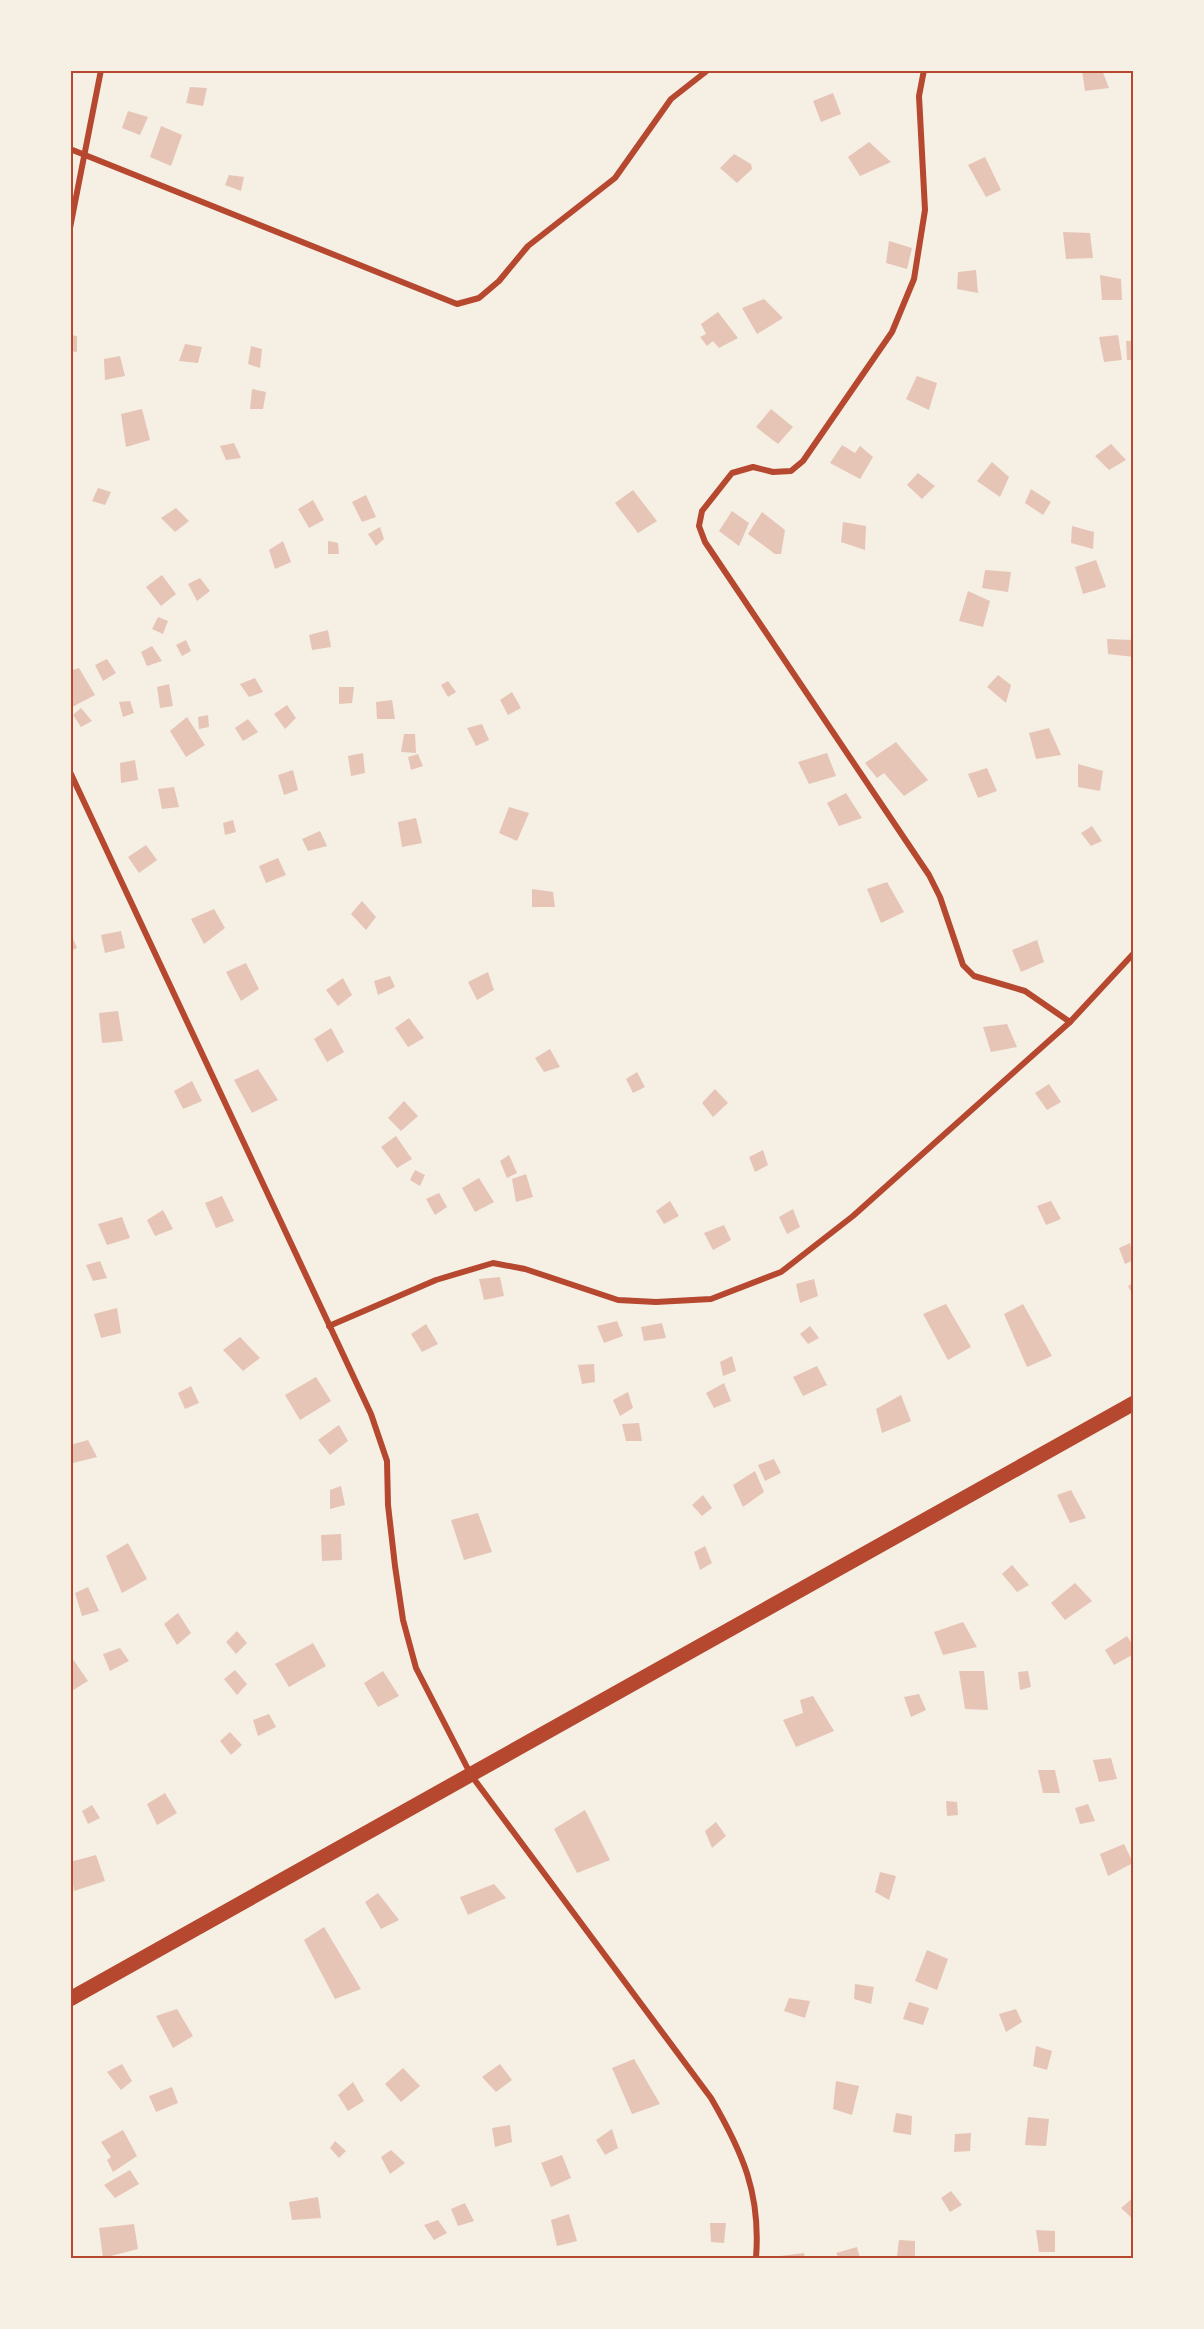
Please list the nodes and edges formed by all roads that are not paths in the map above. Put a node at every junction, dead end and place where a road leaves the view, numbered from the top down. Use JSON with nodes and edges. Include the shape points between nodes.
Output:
{"nodes":[{"id":1,"x":101,"y":70,"type":"edge"},
{"id":2,"x":708,"y":70,"type":"edge"},
{"id":3,"x":924,"y":70,"type":"edge"},
{"id":4,"x":70,"y":149,"type":"edge"},
{"id":5,"x":85,"y":154,"type":"junction"},
{"id":6,"x":70,"y":228,"type":"edge"},
{"id":7,"x":70,"y":772,"type":"edge"},
{"id":8,"x":1134,"y":953,"type":"edge"},
{"id":9,"x":1070,"y":1022,"type":"junction"},
{"id":10,"x":329,"y":1326,"type":"junction"},
{"id":11,"x":1134,"y":1403,"type":"edge"},
{"id":12,"x":471,"y":1774,"type":"junction"},
{"id":13,"x":70,"y":1999,"type":"edge"},
{"id":14,"x":756,"y":2259,"type":"edge"}],
"edges":[{"from":1,"to":5,"type":"street"},
{"from":2,"to":5,"type":"street","via":[[671,99],[615,178],[528,246],[479,298],[457,303]]},
{"from":3,"to":9,"type":"street","via":[[919,96],[924,210],[914,279],[892,332],[803,461],[791,471],[774,472],[753,466],[732,473],[702,511],[699,526],[711,551],[929,874],[963,964],[974,976],[1025,991]]},
{"from":4,"to":5,"type":"street"},
{"from":5,"to":6,"type":"street"},
{"from":7,"to":10,"type":"street"},
{"from":8,"to":9,"type":"street"},
{"from":9,"to":10,"type":"street","via":[[853,1216],[781,1272],[711,1299],[656,1302],[618,1300],[525,1269],[494,1263],[436,1280]]},
{"from":10,"to":12,"type":"street","via":[[371,1414],[387,1461],[395,1566],[403,1620],[416,1668]]},
{"from":11,"to":12,"type":"main road"},
{"from":12,"to":13,"type":"main road"},
{"from":12,"to":14,"type":"street","via":[[711,2098],[734,2137],[752,2185]]}]}
